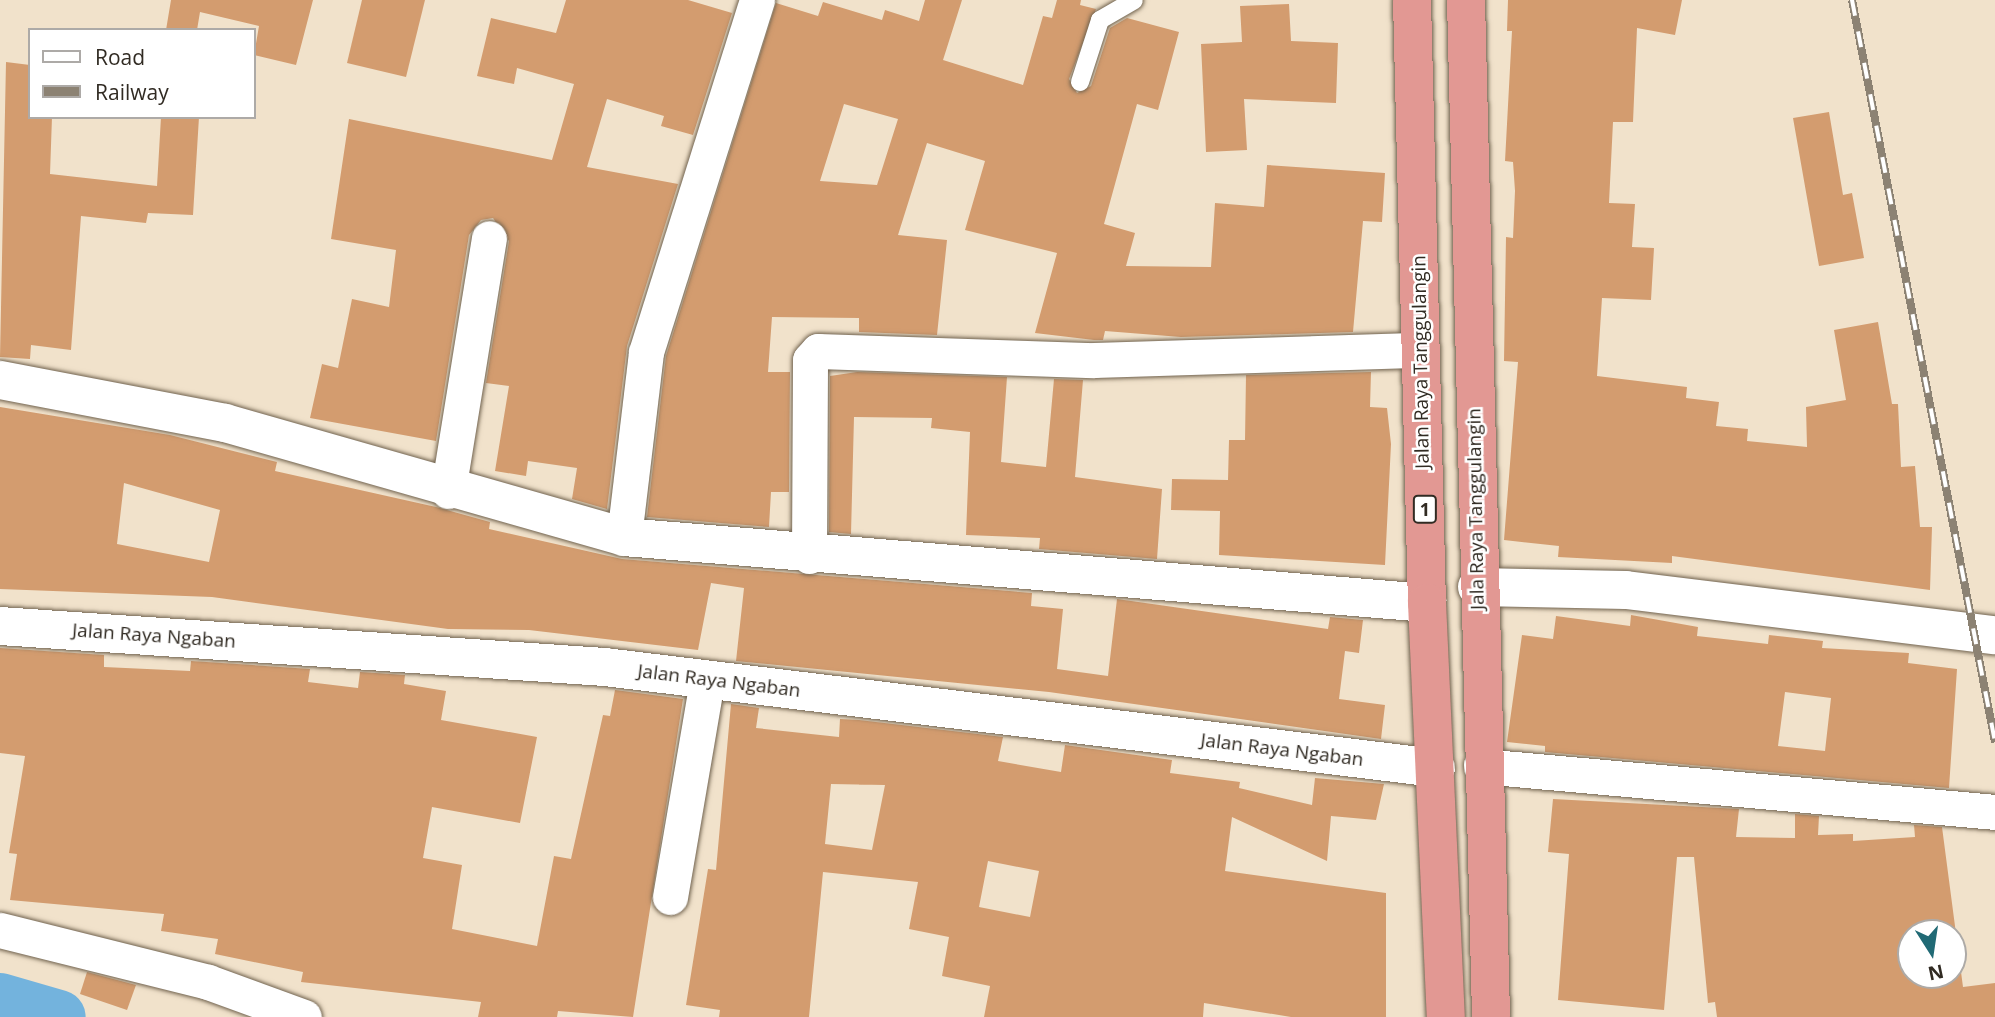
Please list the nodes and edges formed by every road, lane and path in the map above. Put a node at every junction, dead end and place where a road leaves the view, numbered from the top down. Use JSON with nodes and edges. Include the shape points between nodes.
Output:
{"nodes":[{"id":1,"x":757,"y":0,"type":"edge"},
{"id":2,"x":1134,"y":0,"type":"edge"},
{"id":3,"x":1412,"y":0,"type":"edge"},
{"id":4,"x":1466,"y":0,"type":"edge"},
{"id":5,"x":1080,"y":82,"type":"dead end"},
{"id":6,"x":1469,"y":105,"type":"junction"},
{"id":7,"x":1414,"y":112,"type":"junction"},
{"id":8,"x":489,"y":238,"type":"dead end"},
{"id":9,"x":1421,"y":350,"type":"junction"},
{"id":10,"x":0,"y":380,"type":"edge"},
{"id":11,"x":448,"y":491,"type":"junction"},
{"id":12,"x":624,"y":537,"type":"junction"},
{"id":13,"x":808,"y":556,"type":"junction"},
{"id":14,"x":1477,"y":586,"type":"junction"},
{"id":15,"x":1427,"y":603,"type":"junction"},
{"id":16,"x":0,"y":626,"type":"edge"},
{"id":17,"x":1995,"y":635,"type":"edge"},
{"id":18,"x":706,"y":680,"type":"junction"},
{"id":19,"x":1481,"y":766,"type":"junction"},
{"id":20,"x":1436,"y":768,"type":"junction"},
{"id":21,"x":1995,"y":812,"type":"edge"},
{"id":22,"x":670,"y":897,"type":"dead end"},
{"id":23,"x":0,"y":930,"type":"edge"},
{"id":24,"x":304,"y":1017,"type":"edge"},
{"id":25,"x":1446,"y":1017,"type":"edge"},
{"id":26,"x":1491,"y":1017,"type":"edge"}],
"edges":[{"from":1,"to":12,"type":"street","via":[[646,352]]},
{"from":2,"to":5,"type":"lane","via":[[1100,20]]},
{"from":3,"to":7,"type":"highway","name":"Jalan Raya Tanggulangin","number":"1"},
{"from":4,"to":6,"type":"highway","name":"Jala Raya Tanggulangin"},
{"from":6,"to":7,"type":"highway"},
{"from":6,"to":14,"type":"highway","name":"Jala Raya Tanggulangin"},
{"from":7,"to":9,"type":"highway","name":"Jalan Raya Tanggulangin","number":"1"},
{"from":8,"to":11,"type":"street"},
{"from":9,"to":13,"type":"street","via":[[1094,360],[818,351],[810,360]]},
{"from":9,"to":15,"type":"highway","name":"Jalan Raya Tanggulangin","number":"1"},
{"from":10,"to":11,"type":"street","via":[[225,423]]},
{"from":11,"to":12,"type":"street"},
{"from":12,"to":13,"type":"street"},
{"from":13,"to":15,"type":"street"},
{"from":14,"to":17,"type":"street","via":[[1626,590]]},
{"from":14,"to":19,"type":"highway","name":"Jala Raya Tanggulangin"},
{"from":15,"to":20,"type":"highway","name":"Jalan Raya Tanggulangin","number":"1"},
{"from":16,"to":18,"type":"street","name":"Jalan Raya Ngaban","via":[[605,667]]},
{"from":18,"to":20,"type":"street","name":"Jalan Raya Ngaban"},
{"from":18,"to":22,"type":"street"},
{"from":19,"to":21,"type":"street"},
{"from":19,"to":26,"type":"highway","name":"Jala Raya Tanggulangin"},
{"from":20,"to":25,"type":"highway","name":"Jalan Raya Tanggulangin","number":"1"},
{"from":23,"to":24,"type":"street","via":[[208,982]]}]}
